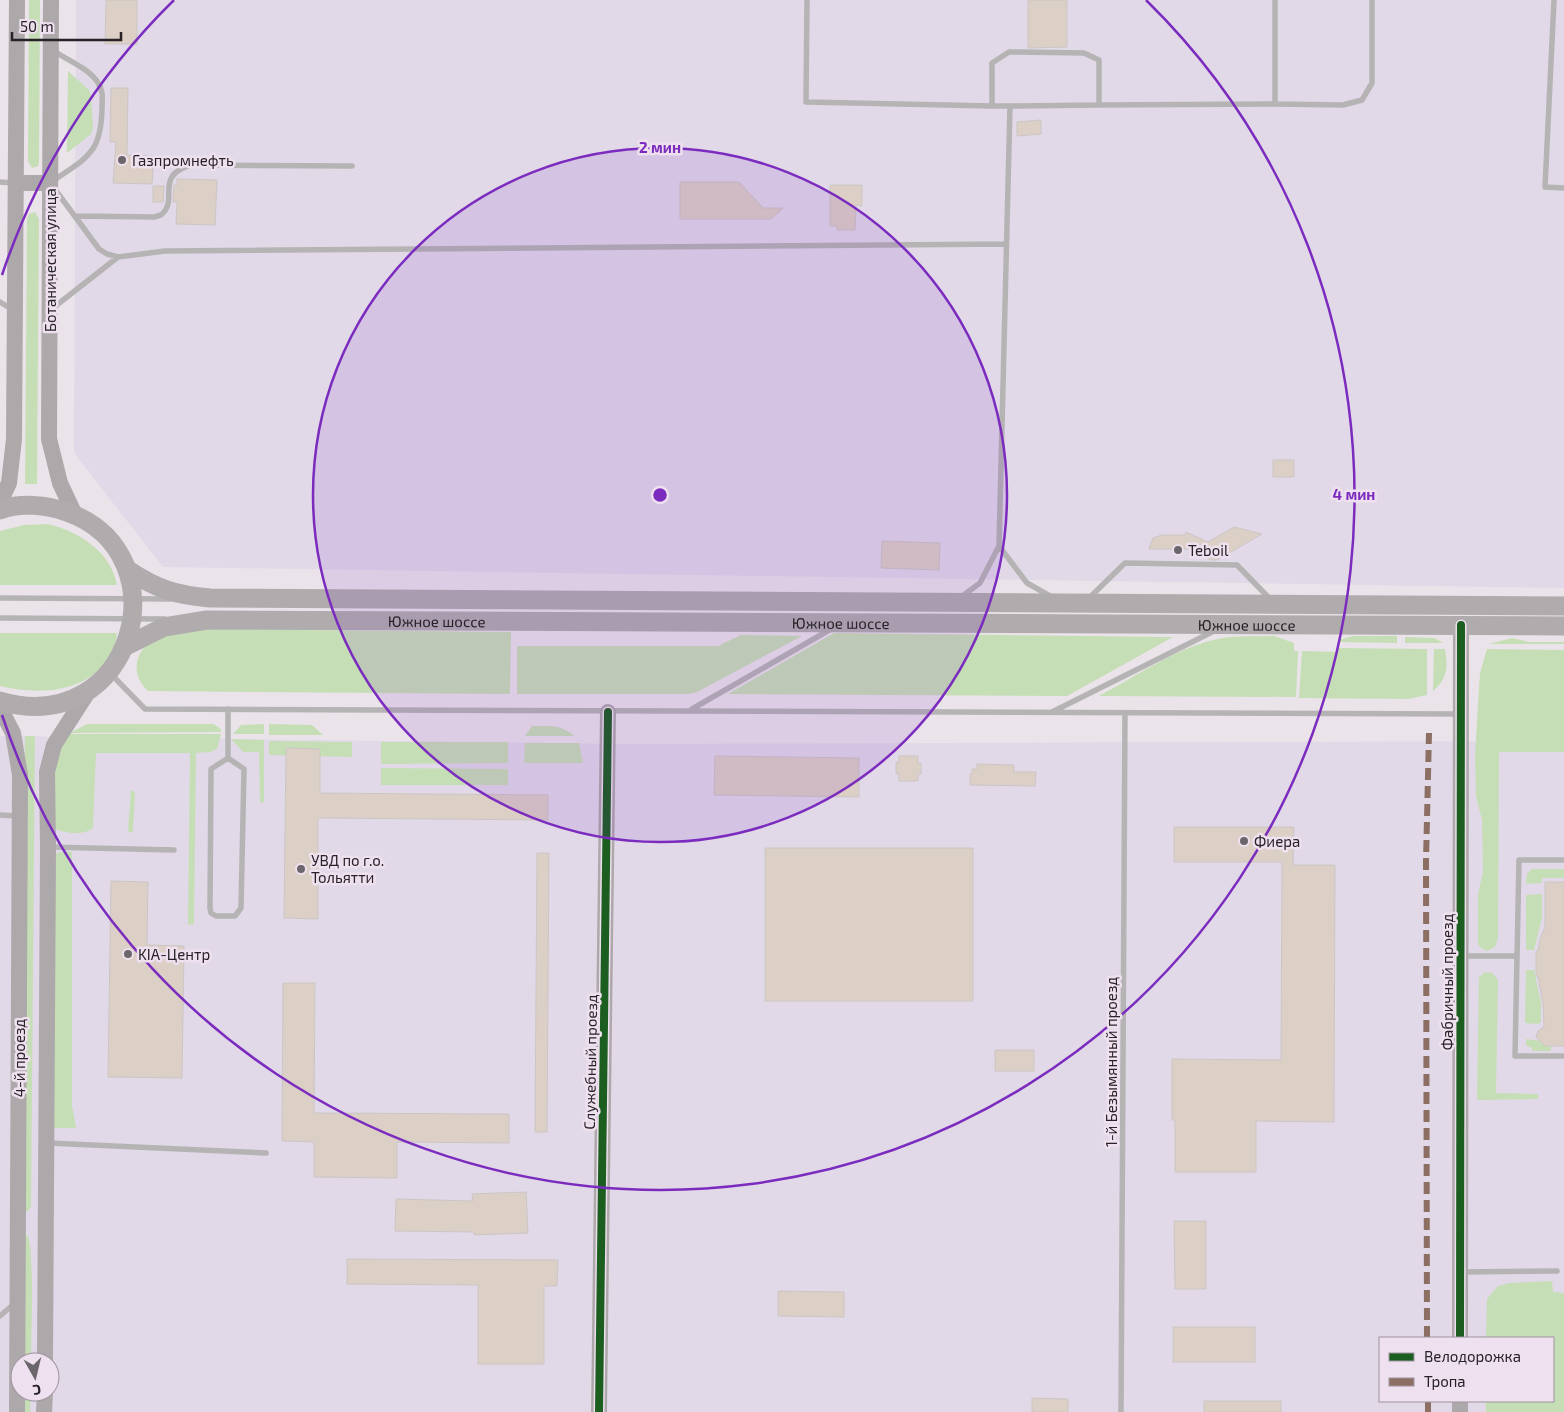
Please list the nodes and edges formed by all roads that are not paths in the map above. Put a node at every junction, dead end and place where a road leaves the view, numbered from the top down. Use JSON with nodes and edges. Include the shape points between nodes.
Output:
{"nodes":[{"id":1,"x":17,"y":0,"type":"edge"},
{"id":2,"x":52,"y":0,"type":"edge"},
{"id":3,"x":807,"y":0,"type":"edge"},
{"id":4,"x":1275,"y":0,"type":"edge"},
{"id":5,"x":1372,"y":0,"type":"edge"},
{"id":6,"x":1554,"y":0,"type":"edge"},
{"id":7,"x":51,"y":50,"type":"junction"},
{"id":8,"x":1276,"y":104,"type":"junction"},
{"id":9,"x":1099,"y":105,"type":"junction"},
{"id":10,"x":992,"y":106,"type":"junction"},
{"id":11,"x":1010,"y":106,"type":"junction"},
{"id":12,"x":352,"y":166,"type":"dead end"},
{"id":13,"x":8,"y":183,"type":"edge"},
{"id":14,"x":50,"y":183,"type":"junction"},
{"id":15,"x":1564,"y":188,"type":"edge"},
{"id":16,"x":74,"y":216,"type":"junction"},
{"id":17,"x":1006,"y":244,"type":"junction"},
{"id":18,"x":118,"y":257,"type":"junction"},
{"id":19,"x":0,"y":302,"type":"edge"},
{"id":20,"x":15,"y":310,"type":"junction"},
{"id":21,"x":50,"y":311,"type":"junction"},
{"id":22,"x":0,"y":502,"type":"edge"},
{"id":23,"x":0,"y":510,"type":"edge"},
{"id":24,"x":75,"y":515,"type":"junction"},
{"id":25,"x":999,"y":546,"type":"junction"},
{"id":26,"x":128,"y":570,"type":"junction"},
{"id":27,"x":0,"y":598,"type":"edge"},
{"id":28,"x":210,"y":598,"type":"junction"},
{"id":29,"x":132,"y":600,"type":"junction"},
{"id":30,"x":956,"y":601,"type":"junction"},
{"id":31,"x":1060,"y":602,"type":"junction"},
{"id":32,"x":1084,"y":603,"type":"junction"},
{"id":33,"x":1275,"y":604,"type":"junction"},
{"id":34,"x":1564,"y":606,"type":"edge"},
{"id":35,"x":0,"y":618,"type":"edge"},
{"id":36,"x":131,"y":619,"type":"junction"},
{"id":37,"x":206,"y":620,"type":"junction"},
{"id":38,"x":844,"y":622,"type":"junction"},
{"id":39,"x":1228,"y":625,"type":"junction"},
{"id":40,"x":1461,"y":626,"type":"junction"},
{"id":41,"x":1564,"y":626,"type":"edge"},
{"id":42,"x":124,"y":647,"type":"junction"},
{"id":43,"x":109,"y":673,"type":"junction"},
{"id":44,"x":88,"y":692,"type":"junction"},
{"id":45,"x":0,"y":701,"type":"edge"},
{"id":46,"x":0,"y":708,"type":"edge"},
{"id":47,"x":228,"y":709,"type":"junction"},
{"id":48,"x":690,"y":710,"type":"junction"},
{"id":49,"x":608,"y":712,"type":"junction"},
{"id":50,"x":1050,"y":713,"type":"junction"},
{"id":51,"x":1125,"y":713,"type":"junction"},
{"id":52,"x":1459,"y":714,"type":"junction"},
{"id":53,"x":228,"y":758,"type":"junction"},
{"id":54,"x":0,"y":815,"type":"edge"},
{"id":55,"x":20,"y":817,"type":"junction"},
{"id":56,"x":48,"y":847,"type":"junction"},
{"id":57,"x":174,"y":850,"type":"dead end"},
{"id":58,"x":1564,"y":860,"type":"edge"},
{"id":59,"x":1461,"y":956,"type":"junction"},
{"id":60,"x":1516,"y":956,"type":"junction"},
{"id":61,"x":1564,"y":1056,"type":"edge"},
{"id":62,"x":46,"y":1143,"type":"junction"},
{"id":63,"x":266,"y":1154,"type":"dead end"},
{"id":64,"x":1557,"y":1271,"type":"dead end"},
{"id":65,"x":1460,"y":1272,"type":"junction"},
{"id":66,"x":17,"y":1302,"type":"junction"},
{"id":67,"x":0,"y":1316,"type":"edge"},
{"id":68,"x":1460,"y":1337,"type":"edge"},
{"id":69,"x":45,"y":1352,"type":"edge"},
{"id":70,"x":17,"y":1412,"type":"edge"},
{"id":71,"x":599,"y":1412,"type":"edge"},
{"id":72,"x":1122,"y":1412,"type":"edge"}],
"edges":[{"from":1,"to":13,"type":"main road"},
{"from":2,"to":7,"type":"main road","name":"Ботаническая улица"},
{"from":3,"to":10,"type":"lane","via":[[806,102]]},
{"from":4,"to":8,"type":"lane"},
{"from":5,"to":8,"type":"lane","via":[[1372,83],[1362,100],[1343,105]]},
{"from":6,"to":15,"type":"lane","via":[[1545,187]]},
{"from":7,"to":14,"type":"main road","name":"Ботаническая улица"},
{"from":7,"to":14,"type":"lane","via":[[98,82],[102,91],[102,131],[85,158]]},
{"from":8,"to":9,"type":"lane"},
{"from":9,"to":10,"type":"lane","via":[[1099,60],[1084,52],[1009,52],[992,63]]},
{"from":9,"to":11,"type":"lane"},
{"from":10,"to":11,"type":"lane"},
{"from":11,"to":17,"type":"lane"},
{"from":12,"to":16,"type":"lane","via":[[191,165],[174,172],[169,179],[167,206],[161,215]]},
{"from":13,"to":14,"type":"main road"},
{"from":13,"to":20,"type":"main road"},
{"from":14,"to":16,"type":"lane"},
{"from":14,"to":21,"type":"main road","name":"Ботаническая улица"},
{"from":16,"to":18,"type":"lane","via":[[99,249]]},
{"from":17,"to":18,"type":"lane","via":[[165,251]]},
{"from":17,"to":25,"type":"lane"},
{"from":18,"to":21,"type":"lane"},
{"from":19,"to":20,"type":"lane"},
{"from":20,"to":22,"type":"main road","via":[[14,439],[9,483]]},
{"from":21,"to":24,"type":"main road","name":"Ботаническая улица","via":[[49,439],[60,483]]},
{"from":23,"to":24,"type":"main road","via":[[36,506],[56,508]]},
{"from":24,"to":26,"type":"main road","via":[[104,536]]},
{"from":25,"to":30,"type":"lane","via":[[980,583]]},
{"from":25,"to":31,"type":"lane","via":[[1027,583]]},
{"from":26,"to":28,"type":"main road","name":"Южное шоссе","via":[[166,591]]},
{"from":26,"to":29,"type":"main road"},
{"from":27,"to":29,"type":"lane"},
{"from":28,"to":29,"type":"lane"},
{"from":28,"to":30,"type":"main road","name":"Южное шоссе"},
{"from":29,"to":36,"type":"main road"},
{"from":30,"to":31,"type":"main road","name":"Южное шоссе"},
{"from":31,"to":32,"type":"main road","name":"Южное шоссе"},
{"from":32,"to":33,"type":"main road","name":"Южное шоссе"},
{"from":32,"to":33,"type":"lane","via":[[1125,563],[1237,565]]},
{"from":33,"to":34,"type":"main road","name":"Южное шоссе"},
{"from":35,"to":36,"type":"lane"},
{"from":36,"to":37,"type":"lane"},
{"from":36,"to":42,"type":"main road"},
{"from":37,"to":38,"type":"main road","name":"Южное шоссе"},
{"from":37,"to":42,"type":"main road","name":"Южное шоссе","via":[[164,627]]},
{"from":38,"to":39,"type":"main road","name":"Южное шоссе"},
{"from":38,"to":48,"type":"lane"},
{"from":39,"to":40,"type":"main road","name":"Южное шоссе"},
{"from":39,"to":50,"type":"lane"},
{"from":40,"to":41,"type":"main road","name":"Южное шоссе"},
{"from":40,"to":52,"type":"main road","name":"Фабричный проезд"},
{"from":42,"to":43,"type":"main road"},
{"from":43,"to":44,"type":"main road"},
{"from":43,"to":47,"type":"lane","via":[[145,709]]},
{"from":44,"to":45,"type":"main road","via":[[50,705],[30,706]]},
{"from":44,"to":56,"type":"main road","name":"4-й проезд","via":[[54,745],[47,772]]},
{"from":46,"to":55,"type":"main road","name":"4-й проезд","via":[[13,732]]},
{"from":47,"to":49,"type":"lane"},
{"from":47,"to":53,"type":"lane"},
{"from":48,"to":49,"type":"lane"},
{"from":48,"to":50,"type":"lane"},
{"from":49,"to":71,"type":"main road","name":"Служебный проезд"},
{"from":50,"to":51,"type":"lane"},
{"from":51,"to":52,"type":"lane"},
{"from":51,"to":72,"type":"lane","name":"1-й Безымянный проезд"},
{"from":52,"to":59,"type":"main road","name":"Фабричный проезд"},
{"from":53,"to":53,"type":"lane","via":[[211,769],[210,908],[216,916],[235,916],[241,908],[244,769]]},
{"from":54,"to":55,"type":"lane"},
{"from":55,"to":66,"type":"main road","name":"4-й проезд"},
{"from":56,"to":57,"type":"lane"},
{"from":56,"to":62,"type":"main road","name":"4-й проезд"},
{"from":58,"to":60,"type":"lane","via":[[1519,860]]},
{"from":59,"to":60,"type":"lane"},
{"from":59,"to":65,"type":"main road","name":"Фабричный проезд"},
{"from":60,"to":61,"type":"lane","via":[[1515,1056]]},
{"from":62,"to":63,"type":"lane"},
{"from":62,"to":69,"type":"main road","name":"4-й проезд"},
{"from":64,"to":65,"type":"lane"},
{"from":65,"to":68,"type":"main road","name":"Фабричный проезд"},
{"from":66,"to":67,"type":"lane"},
{"from":66,"to":70,"type":"main road","name":"4-й проезд"}]}
